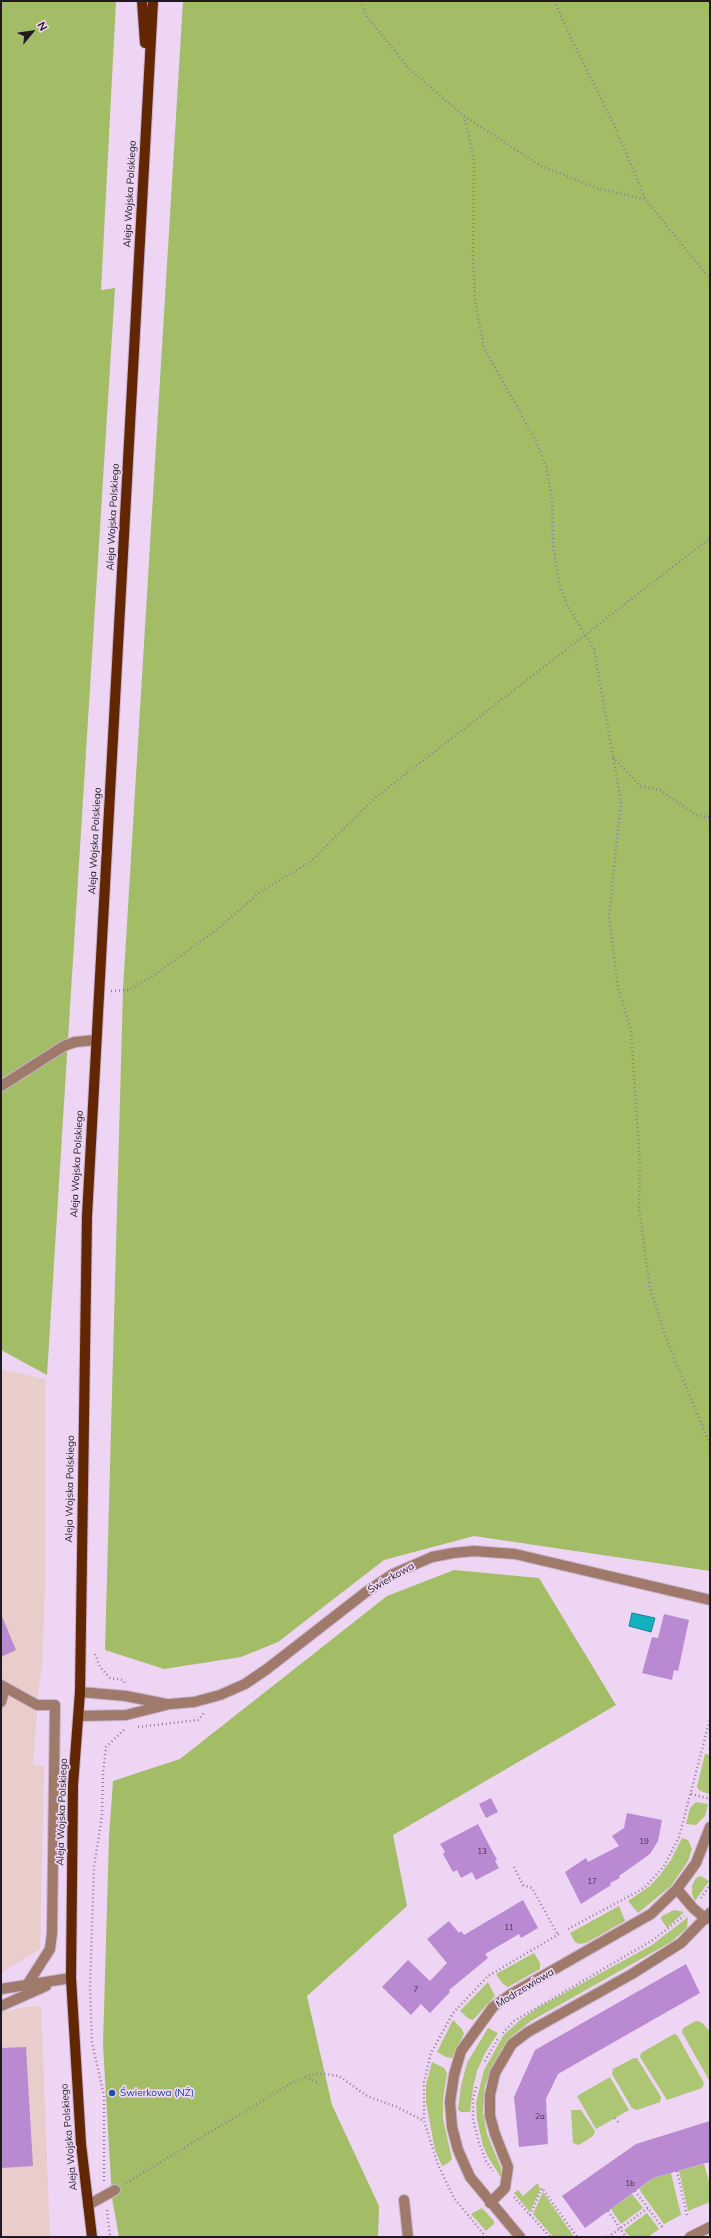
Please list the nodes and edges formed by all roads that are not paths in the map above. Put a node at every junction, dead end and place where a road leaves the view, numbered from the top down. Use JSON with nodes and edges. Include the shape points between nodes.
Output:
{"nodes":[{"id":1,"x":142,"y":1,"type":"edge"},
{"id":2,"x":154,"y":1,"type":"edge"},
{"id":3,"x":148,"y":93,"type":"junction"},
{"id":4,"x":96,"y":1040,"type":"junction"},
{"id":5,"x":1,"y":1086,"type":"edge"},
{"id":6,"x":710,"y":1600,"type":"edge"},
{"id":7,"x":3,"y":1686,"type":"edge"},
{"id":8,"x":80,"y":1692,"type":"junction"},
{"id":9,"x":1,"y":1702,"type":"edge"},
{"id":10,"x":170,"y":1704,"type":"junction"},
{"id":11,"x":79,"y":1716,"type":"junction"},
{"id":12,"x":710,"y":1827,"type":"edge"},
{"id":13,"x":677,"y":1889,"type":"junction"},
{"id":14,"x":708,"y":1916,"type":"edge"},
{"id":15,"x":71,"y":1978,"type":"junction"},
{"id":16,"x":53,"y":1982,"type":"junction"},
{"id":17,"x":28,"y":1985,"type":"junction"},
{"id":18,"x":1,"y":1989,"type":"edge"},
{"id":19,"x":1,"y":2006,"type":"edge"},
{"id":20,"x":115,"y":2190,"type":"road end"},
{"id":21,"x":404,"y":2200,"type":"dead end"},
{"id":22,"x":490,"y":2202,"type":"junction"},
{"id":23,"x":88,"y":2204,"type":"junction"},
{"id":24,"x":710,"y":2227,"type":"edge"},
{"id":25,"x":92,"y":2237,"type":"edge"},
{"id":26,"x":408,"y":2237,"type":"edge"},
{"id":27,"x":520,"y":2237,"type":"edge"},
{"id":28,"x":690,"y":2237,"type":"edge"}],
"edges":[{"from":1,"to":3,"type":"main road","name":"Aleja Wojska Polskiego"},
{"from":2,"to":3,"type":"main road","name":"Aleja Wojska Polskiego"},
{"from":3,"to":4,"type":"main road","name":"Aleja Wojska Polskiego"},
{"from":4,"to":5,"type":"street","via":[[64,1046]]},
{"from":4,"to":8,"type":"main road","name":"Aleja Wojska Polskiego","via":[[87,1216]]},
{"from":6,"to":10,"type":"street","name":"Świerkowa","via":[[515,1554],[474,1551],[432,1557],[393,1574],[366,1592],[245,1684],[194,1702]]},
{"from":7,"to":9,"type":"street"},
{"from":7,"to":17,"type":"street","via":[[37,1705],[55,1705],[52,1933],[50,1949]]},
{"from":8,"to":10,"type":"street","via":[[126,1696]]},
{"from":8,"to":11,"type":"main road","name":"Aleja Wojska Polskiego"},
{"from":10,"to":11,"type":"street","via":[[126,1715]]},
{"from":11,"to":15,"type":"main road","name":"Aleja Wojska Polskiego","via":[[73,1785]]},
{"from":12,"to":13,"type":"street","name":"Modrzewiowa","via":[[696,1863]]},
{"from":13,"to":14,"type":"street","via":[[694,1908]]},
{"from":13,"to":22,"type":"street","name":"Modrzewiowa","via":[[651,1914],[636,1924],[511,1994],[493,2007],[462,2051],[454,2075],[450,2102],[452,2127],[458,2150],[470,2177]]},
{"from":14,"to":22,"type":"street","via":[[681,1944],[528,2032],[512,2044],[495,2073],[490,2095],[490,2116],[508,2167],[505,2188]]},
{"from":15,"to":16,"type":"street"},
{"from":15,"to":23,"type":"main road","name":"Aleja Wojska Polskiego"},
{"from":16,"to":17,"type":"street"},
{"from":16,"to":19,"type":"street"},
{"from":17,"to":18,"type":"street"},
{"from":20,"to":23,"type":"street"},
{"from":21,"to":26,"type":"street"},
{"from":22,"to":27,"type":"street","name":"Modrzewiowa"},
{"from":23,"to":25,"type":"main road","name":"Aleja Wojska Polskiego"},
{"from":24,"to":28,"type":"street"}]}
